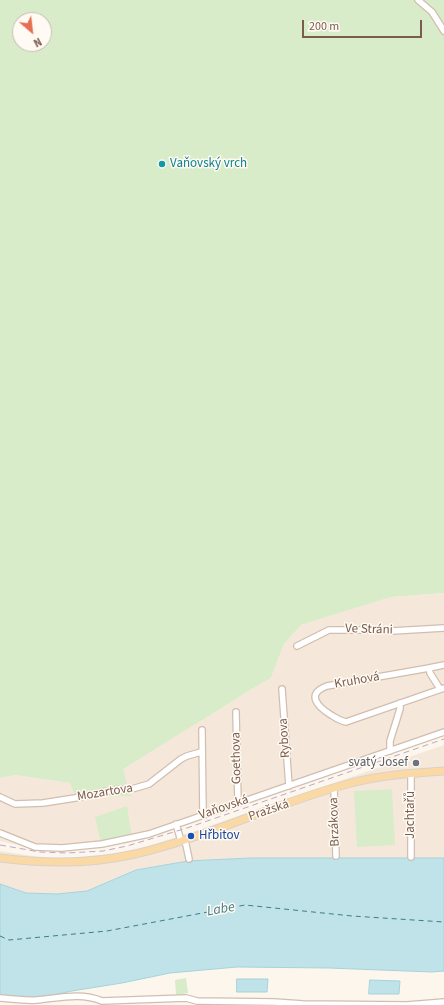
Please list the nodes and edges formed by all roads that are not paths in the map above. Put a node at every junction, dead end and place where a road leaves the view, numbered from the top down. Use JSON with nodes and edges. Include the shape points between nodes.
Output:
{"nodes":[{"id":1,"x":418,"y":0,"type":"edge"},
{"id":2,"x":444,"y":31,"type":"edge"},
{"id":3,"x":444,"y":628,"type":"edge"},
{"id":4,"x":297,"y":646,"type":"dead end"},
{"id":5,"x":444,"y":665,"type":"edge"},
{"id":6,"x":429,"y":668,"type":"junction"},
{"id":7,"x":442,"y":688,"type":"edge"},
{"id":8,"x":282,"y":690,"type":"dead end"},
{"id":9,"x":400,"y":703,"type":"junction"},
{"id":10,"x":236,"y":712,"type":"dead end"},
{"id":11,"x":202,"y":730,"type":"dead end"},
{"id":12,"x":444,"y":732,"type":"edge"},
{"id":13,"x":390,"y":751,"type":"junction"},
{"id":14,"x":201,"y":752,"type":"junction"},
{"id":15,"x":444,"y":771,"type":"edge"},
{"id":16,"x":411,"y":773,"type":"junction"},
{"id":17,"x":289,"y":786,"type":"junction"},
{"id":18,"x":334,"y":788,"type":"junction"},
{"id":19,"x":0,"y":797,"type":"edge"},
{"id":20,"x":238,"y":803,"type":"junction"},
{"id":21,"x":203,"y":815,"type":"junction"},
{"id":22,"x":176,"y":824,"type":"junction"},
{"id":23,"x":0,"y":833,"type":"edge"},
{"id":24,"x":183,"y":841,"type":"junction"},
{"id":25,"x":336,"y":856,"type":"dead end"},
{"id":26,"x":0,"y":858,"type":"edge"},
{"id":27,"x":411,"y":858,"type":"dead end"},
{"id":28,"x":189,"y":859,"type":"dead end"},
{"id":29,"x":0,"y":998,"type":"edge"},
{"id":30,"x":444,"y":1002,"type":"edge"},
{"id":31,"x":314,"y":1004,"type":"edge"}],
"edges":[{"from":1,"to":2,"type":"street","via":[[432,12]]},
{"from":3,"to":4,"type":"street","name":"Ve Stráni","via":[[392,631],[329,630]]},
{"from":5,"to":6,"type":"street","name":"Kruhová"},
{"from":6,"to":7,"type":"street","name":"Kruhová"},
{"from":6,"to":9,"type":"street","name":"Kruhová","via":[[327,686],[318,691],[315,697],[320,707],[343,722]]},
{"from":7,"to":9,"type":"street","name":"Kruhová"},
{"from":8,"to":17,"type":"street","name":"Rybova"},
{"from":9,"to":13,"type":"street","via":[[390,741]]},
{"from":10,"to":20,"type":"street","name":"Goethova"},
{"from":11,"to":14,"type":"street"},
{"from":12,"to":13,"type":"street","name":"Vaňovská"},
{"from":13,"to":17,"type":"street","name":"Vaňovská"},
{"from":14,"to":19,"type":"street","name":"Mozartova","via":[[187,756],[149,784],[132,789],[43,803],[15,804]]},
{"from":14,"to":21,"type":"street"},
{"from":15,"to":16,"type":"main road","name":"Pražská"},
{"from":16,"to":18,"type":"main road","name":"Pražská","via":[[383,776]]},
{"from":16,"to":27,"type":"street","name":"Jachtařů"},
{"from":17,"to":20,"type":"street","name":"Vaňovská"},
{"from":18,"to":24,"type":"main road","name":"Pražská"},
{"from":18,"to":25,"type":"street","name":"Brzákova"},
{"from":20,"to":21,"type":"street","name":"Vaňovská"},
{"from":21,"to":22,"type":"street","name":"Vaňovská"},
{"from":22,"to":23,"type":"street","name":"Vaňovská","via":[[128,840],[62,848],[35,847]]},
{"from":22,"to":24,"type":"street"},
{"from":24,"to":26,"type":"main road","name":"Pražská","via":[[134,854],[85,861],[35,862]]},
{"from":24,"to":28,"type":"street"},
{"from":29,"to":31,"type":"street","via":[[36,1000],[80,996],[94,997],[102,1001],[186,998],[196,1001]]},
{"from":30,"to":31,"type":"street"}]}
